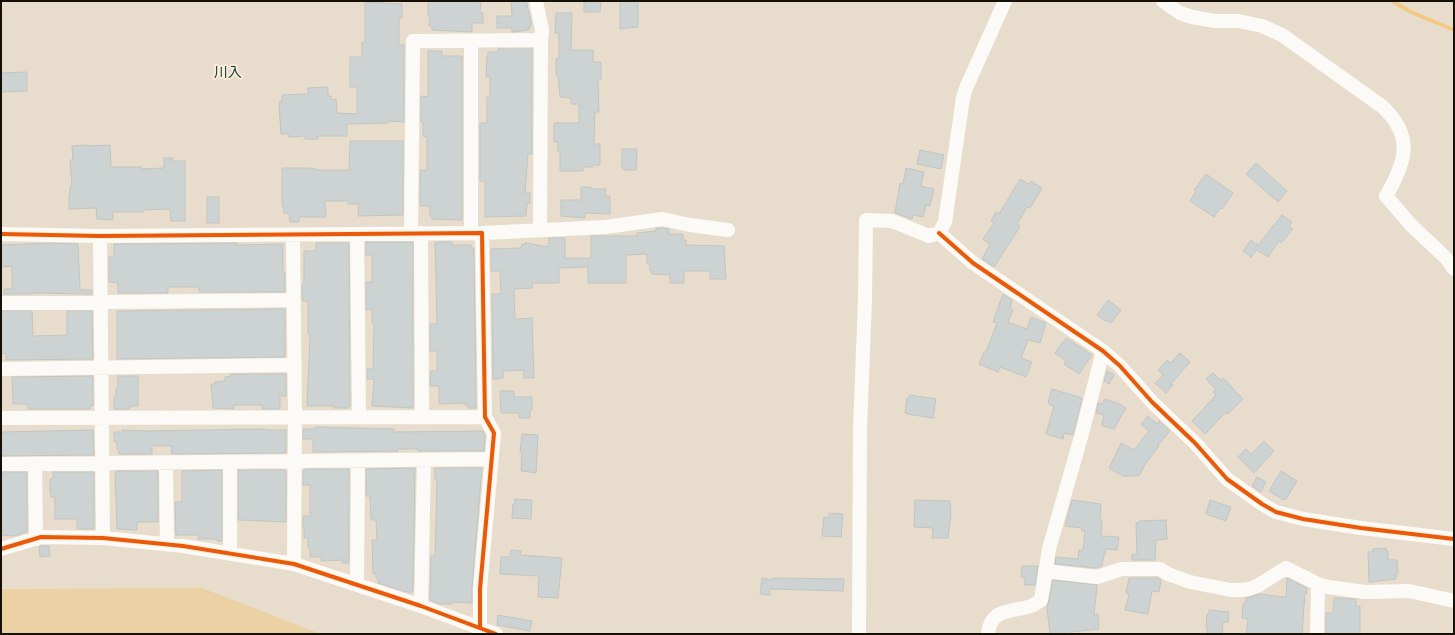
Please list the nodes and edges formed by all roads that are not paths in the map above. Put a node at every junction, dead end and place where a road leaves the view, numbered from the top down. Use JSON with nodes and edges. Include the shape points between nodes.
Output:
{"nodes":[{"id":1,"x":536,"y":1,"type":"edge"},
{"id":2,"x":1005,"y":1,"type":"edge"},
{"id":3,"x":1163,"y":1,"type":"edge"},
{"id":4,"x":540,"y":40,"type":"junction"},
{"id":5,"x":471,"y":41,"type":"junction"},
{"id":6,"x":540,"y":230,"type":"junction"},
{"id":7,"x":728,"y":230,"type":"dead end"},
{"id":8,"x":416,"y":233,"type":"junction"},
{"id":9,"x":477,"y":233,"type":"junction"},
{"id":10,"x":939,"y":233,"type":"junction"},
{"id":11,"x":1,"y":234,"type":"edge"},
{"id":12,"x":357,"y":234,"type":"junction"},
{"id":13,"x":293,"y":235,"type":"junction"},
{"id":14,"x":100,"y":236,"type":"junction"},
{"id":15,"x":1454,"y":269,"type":"edge"},
{"id":16,"x":294,"y":300,"type":"junction"},
{"id":17,"x":100,"y":302,"type":"junction"},
{"id":18,"x":1,"y":303,"type":"edge"},
{"id":19,"x":1103,"y":351,"type":"junction"},
{"id":20,"x":294,"y":364,"type":"junction"},
{"id":21,"x":101,"y":368,"type":"junction"},
{"id":22,"x":1,"y":369,"type":"edge"},
{"id":23,"x":295,"y":416,"type":"junction"},
{"id":24,"x":102,"y":417,"type":"junction"},
{"id":25,"x":359,"y":417,"type":"junction"},
{"id":26,"x":422,"y":417,"type":"junction"},
{"id":27,"x":485,"y":417,"type":"junction"},
{"id":28,"x":1,"y":418,"type":"edge"},
{"id":29,"x":491,"y":459,"type":"junction"},
{"id":30,"x":358,"y":460,"type":"junction"},
{"id":31,"x":424,"y":460,"type":"junction"},
{"id":32,"x":295,"y":461,"type":"junction"},
{"id":33,"x":230,"y":462,"type":"junction"},
{"id":34,"x":166,"y":463,"type":"junction"},
{"id":35,"x":1,"y":464,"type":"edge"},
{"id":36,"x":35,"y":464,"type":"junction"},
{"id":37,"x":102,"y":464,"type":"junction"},
{"id":38,"x":103,"y":538,"type":"junction"},
{"id":39,"x":36,"y":539,"type":"junction"},
{"id":40,"x":1454,"y":539,"type":"edge"},
{"id":41,"x":167,"y":544,"type":"junction"},
{"id":42,"x":1,"y":549,"type":"edge"},
{"id":43,"x":230,"y":553,"type":"junction"},
{"id":44,"x":294,"y":564,"type":"junction"},
{"id":45,"x":1045,"y":571,"type":"junction"},
{"id":46,"x":357,"y":584,"type":"junction"},
{"id":47,"x":1318,"y":584,"type":"junction"},
{"id":48,"x":1454,"y":601,"type":"edge"},
{"id":49,"x":421,"y":606,"type":"junction"},
{"id":50,"x":480,"y":628,"type":"junction"},
{"id":51,"x":496,"y":634,"type":"edge"},
{"id":52,"x":859,"y":634,"type":"edge"},
{"id":53,"x":988,"y":634,"type":"edge"},
{"id":54,"x":1316,"y":634,"type":"edge"}],
"edges":[{"from":1,"to":4,"type":"street","via":[[542,30]]},
{"from":2,"to":10,"type":"street","via":[[963,98],[945,222]]},
{"from":3,"to":15,"type":"street","via":[[1180,13],[1192,17],[1246,22],[1269,29],[1383,107],[1398,126],[1404,149],[1397,177],[1386,196]]},
{"from":4,"to":5,"type":"street"},
{"from":4,"to":6,"type":"street"},
{"from":5,"to":8,"type":"street","via":[[413,41]]},
{"from":5,"to":9,"type":"street"},
{"from":6,"to":7,"type":"street","via":[[606,227],[662,219]]},
{"from":6,"to":9,"type":"street"},
{"from":8,"to":9,"type":"street"},
{"from":8,"to":12,"type":"street"},
{"from":8,"to":26,"type":"street"},
{"from":9,"to":27,"type":"street"},
{"from":10,"to":19,"type":"street","via":[[972,263]]},
{"from":10,"to":52,"type":"street","via":[[929,236],[892,221],[866,220],[860,429]]},
{"from":11,"to":14,"type":"street"},
{"from":12,"to":13,"type":"street"},
{"from":12,"to":25,"type":"street"},
{"from":13,"to":14,"type":"street"},
{"from":13,"to":16,"type":"street"},
{"from":14,"to":17,"type":"street"},
{"from":16,"to":17,"type":"street"},
{"from":16,"to":20,"type":"street"},
{"from":17,"to":18,"type":"street"},
{"from":17,"to":21,"type":"street"},
{"from":19,"to":40,"type":"street","via":[[1195,443],[1227,479],[1276,512],[1361,528]]},
{"from":19,"to":45,"type":"street"},
{"from":20,"to":21,"type":"street"},
{"from":20,"to":23,"type":"street"},
{"from":21,"to":22,"type":"street"},
{"from":21,"to":24,"type":"street"},
{"from":23,"to":24,"type":"street"},
{"from":23,"to":25,"type":"street"},
{"from":23,"to":32,"type":"street"},
{"from":24,"to":28,"type":"street"},
{"from":24,"to":37,"type":"street"},
{"from":25,"to":26,"type":"street"},
{"from":26,"to":27,"type":"street"},
{"from":27,"to":29,"type":"street","via":[[494,433]]},
{"from":29,"to":31,"type":"street"},
{"from":29,"to":50,"type":"street","via":[[480,589]]},
{"from":30,"to":31,"type":"street"},
{"from":30,"to":32,"type":"street"},
{"from":30,"to":46,"type":"street"},
{"from":31,"to":49,"type":"street"},
{"from":32,"to":33,"type":"street"},
{"from":32,"to":44,"type":"street"},
{"from":33,"to":34,"type":"street"},
{"from":33,"to":43,"type":"street"},
{"from":34,"to":37,"type":"street"},
{"from":34,"to":41,"type":"street"},
{"from":35,"to":36,"type":"street"},
{"from":36,"to":37,"type":"street"},
{"from":36,"to":39,"type":"street"},
{"from":37,"to":38,"type":"street"},
{"from":38,"to":39,"type":"street"},
{"from":38,"to":41,"type":"street"},
{"from":39,"to":42,"type":"street"},
{"from":41,"to":43,"type":"street"},
{"from":43,"to":44,"type":"street"},
{"from":44,"to":46,"type":"street"},
{"from":45,"to":47,"type":"street","via":[[1097,577],[1122,569],[1160,569],[1190,582],[1241,590],[1259,585],[1286,568]]},
{"from":45,"to":53,"type":"street","via":[[1041,600],[1031,606],[994,617],[989,625]]},
{"from":46,"to":49,"type":"street"},
{"from":47,"to":48,"type":"street","via":[[1365,592],[1409,591]]},
{"from":47,"to":54,"type":"street"},
{"from":49,"to":50,"type":"street"},
{"from":50,"to":51,"type":"street"}]}
